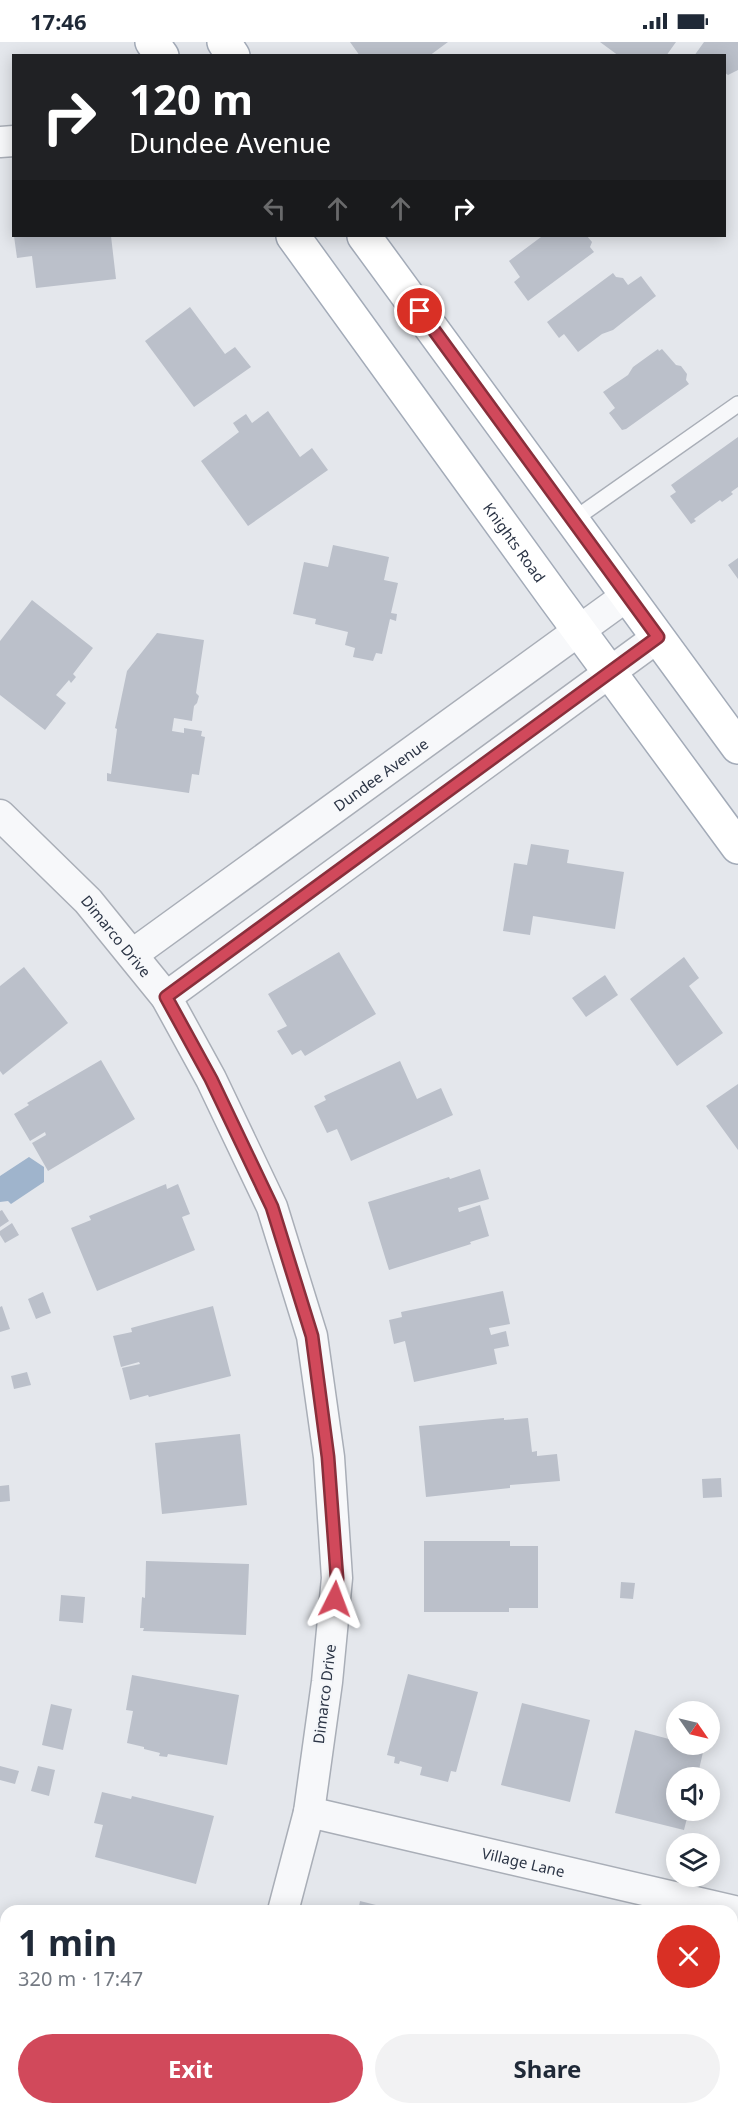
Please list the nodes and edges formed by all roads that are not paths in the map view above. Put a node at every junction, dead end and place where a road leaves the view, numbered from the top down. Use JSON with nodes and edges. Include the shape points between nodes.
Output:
{"nodes":[{"id":1,"x":294,"y":237,"type":"edge"},
{"id":2,"x":365,"y":237,"type":"edge"},
{"id":3,"x":738,"y":404,"type":"edge"},
{"id":4,"x":573,"y":520,"type":"junction"},
{"id":5,"x":628,"y":595,"type":"junction"},
{"id":6,"x":579,"y":631,"type":"junction"},
{"id":7,"x":658,"y":637,"type":"junction"},
{"id":8,"x":609,"y":673,"type":"junction"},
{"id":9,"x":738,"y":747,"type":"edge"},
{"id":10,"x":0,"y":815,"type":"edge"},
{"id":11,"x":738,"y":848,"type":"edge"},
{"id":12,"x":133,"y":954,"type":"junction"},
{"id":13,"x":166,"y":997,"type":"junction"},
{"id":14,"x":309,"y":1812,"type":"junction"},
{"id":15,"x":285,"y":1905,"type":"edge"},
{"id":16,"x":708,"y":1905,"type":"edge"}],
"edges":[{"from":1,"to":6,"type":"main road","name":"Knights Road"},
{"from":2,"to":4,"type":"main road"},
{"from":3,"to":4,"type":"lane"},
{"from":4,"to":5,"type":"main road"},
{"from":5,"to":6,"type":"street","name":"Dundee Avenue"},
{"from":5,"to":7,"type":"main road"},
{"from":6,"to":8,"type":"main road","name":"Knights Road"},
{"from":6,"to":12,"type":"street","name":"Dundee Avenue"},
{"from":7,"to":8,"type":"street"},
{"from":7,"to":9,"type":"main road"},
{"from":8,"to":11,"type":"main road","name":"Knights Road"},
{"from":8,"to":13,"type":"street"},
{"from":10,"to":12,"type":"street","name":"Dimarco Drive","via":[[88,901]]},
{"from":12,"to":13,"type":"street","name":"Dimarco Drive"},
{"from":13,"to":14,"type":"street","name":"Dimarco Drive","via":[[211,1079],[272,1207],[312,1336],[328,1457],[337,1578]]},
{"from":14,"to":15,"type":"street","name":"Dimarco Drive"},
{"from":14,"to":16,"type":"street","name":"Village Lane"}]}
